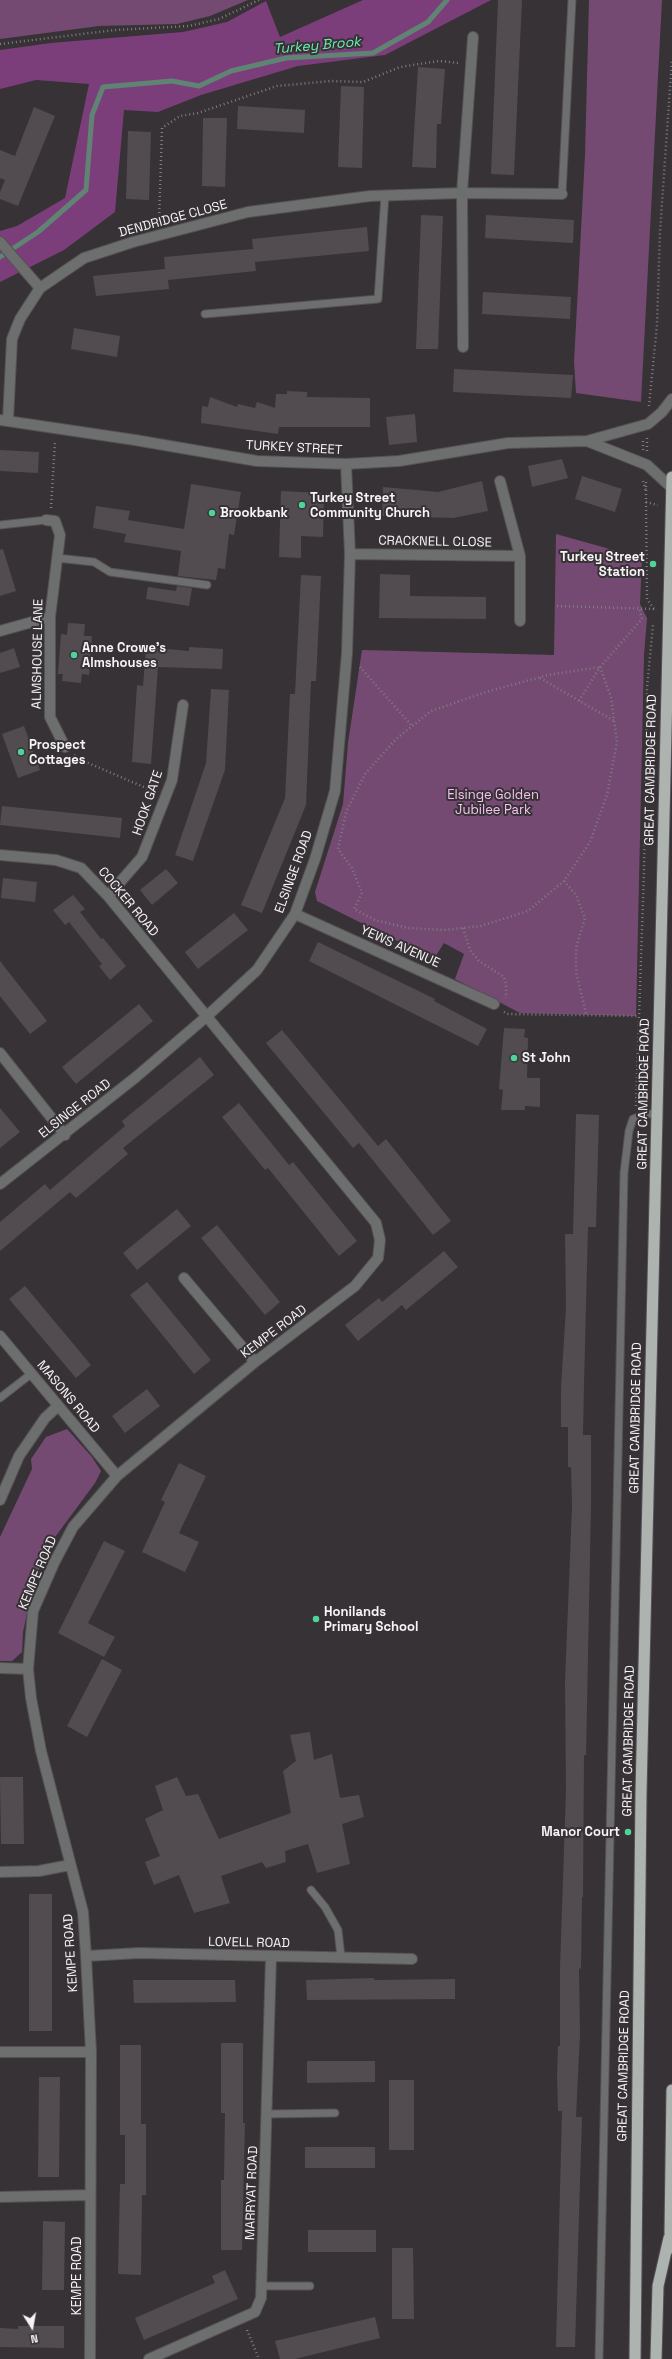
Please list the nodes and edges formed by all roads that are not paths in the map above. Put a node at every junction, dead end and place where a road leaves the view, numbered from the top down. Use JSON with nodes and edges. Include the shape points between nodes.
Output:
{"nodes":[{"id":1,"x":572,"y":0,"type":"edge"},
{"id":2,"x":473,"y":37,"type":"dead end"},
{"id":3,"x":462,"y":193,"type":"junction"},
{"id":4,"x":562,"y":194,"type":"joint"},
{"id":5,"x":385,"y":195,"type":"junction"},
{"id":6,"x":1,"y":243,"type":"edge"},
{"id":7,"x":40,"y":288,"type":"junction"},
{"id":8,"x":204,"y":314,"type":"dead end"},
{"id":9,"x":463,"y":347,"type":"dead end"},
{"id":10,"x":672,"y":399,"type":"edge"},
{"id":11,"x":4,"y":420,"type":"edge"},
{"id":12,"x":587,"y":441,"type":"junction"},
{"id":13,"x":346,"y":464,"type":"junction"},
{"id":14,"x":672,"y":477,"type":"edge"},
{"id":15,"x":500,"y":481,"type":"dead end"},
{"id":16,"x":672,"y":488,"type":"edge"},
{"id":17,"x":48,"y":520,"type":"joint"},
{"id":18,"x":0,"y":525,"type":"edge"},
{"id":19,"x":350,"y":554,"type":"junction"},
{"id":20,"x":520,"y":556,"type":"junction"},
{"id":21,"x":57,"y":558,"type":"junction"},
{"id":22,"x":207,"y":585,"type":"dead end"},
{"id":23,"x":50,"y":617,"type":"junction"},
{"id":24,"x":520,"y":621,"type":"dead end"},
{"id":25,"x":0,"y":631,"type":"edge"},
{"id":26,"x":183,"y":705,"type":"dead end"},
{"id":27,"x":65,"y":746,"type":"road end"},
{"id":28,"x":0,"y":855,"type":"edge"},
{"id":29,"x":108,"y":896,"type":"junction"},
{"id":30,"x":295,"y":914,"type":"junction"},
{"id":31,"x":494,"y":1004,"type":"road end"},
{"id":32,"x":206,"y":1017,"type":"junction"},
{"id":33,"x":0,"y":1053,"type":"edge"},
{"id":34,"x":658,"y":1114,"type":"junction"},
{"id":35,"x":64,"y":1135,"type":"junction"},
{"id":36,"x":0,"y":1184,"type":"edge"},
{"id":37,"x":184,"y":1278,"type":"dead end"},
{"id":38,"x":0,"y":1336,"type":"edge"},
{"id":39,"x":255,"y":1362,"type":"junction"},
{"id":40,"x":32,"y":1374,"type":"junction"},
{"id":41,"x":0,"y":1398,"type":"edge"},
{"id":42,"x":58,"y":1406,"type":"junction"},
{"id":43,"x":117,"y":1476,"type":"junction"},
{"id":44,"x":0,"y":1500,"type":"edge"},
{"id":45,"x":0,"y":1668,"type":"edge"},
{"id":46,"x":28,"y":1669,"type":"junction"},
{"id":47,"x":70,"y":1865,"type":"junction"},
{"id":48,"x":0,"y":1872,"type":"edge"},
{"id":49,"x":311,"y":1890,"type":"dead end"},
{"id":50,"x":86,"y":1956,"type":"junction"},
{"id":51,"x":341,"y":1956,"type":"junction"},
{"id":52,"x":271,"y":1957,"type":"junction"},
{"id":53,"x":412,"y":1959,"type":"dead end"},
{"id":54,"x":0,"y":2052,"type":"edge"},
{"id":55,"x":91,"y":2052,"type":"junction"},
{"id":56,"x":672,"y":2090,"type":"edge"},
{"id":57,"x":335,"y":2113,"type":"dead end"},
{"id":58,"x":268,"y":2114,"type":"junction"},
{"id":59,"x":90,"y":2196,"type":"junction"},
{"id":60,"x":0,"y":2197,"type":"edge"},
{"id":61,"x":670,"y":2233,"type":"junction"},
{"id":62,"x":672,"y":2248,"type":"edge"},
{"id":63,"x":262,"y":2286,"type":"junction"},
{"id":64,"x":310,"y":2286,"type":"dead end"},
{"id":65,"x":90,"y":2359,"type":"edge"},
{"id":66,"x":149,"y":2359,"type":"edge"},
{"id":67,"x":599,"y":2359,"type":"edge"},
{"id":68,"x":634,"y":2359,"type":"edge"},
{"id":69,"x":656,"y":2359,"type":"edge"}],
"edges":[{"from":1,"to":4,"type":"lane"},
{"from":2,"to":3,"type":"street"},
{"from":3,"to":4,"type":"street","name":"DENDRIDGE CLOSE"},
{"from":3,"to":5,"type":"street","name":"DENDRIDGE CLOSE"},
{"from":3,"to":9,"type":"street"},
{"from":5,"to":7,"type":"street","name":"DENDRIDGE CLOSE","via":[[248,212],[159,235],[84,258]]},
{"from":5,"to":8,"type":"lane","via":[[378,299]]},
{"from":6,"to":7,"type":"street"},
{"from":7,"to":11,"type":"street","name":"DENDRIDGE CLOSE","via":[[20,319],[12,339]]},
{"from":10,"to":12,"type":"street","name":"TURKEY STREET","via":[[648,424]]},
{"from":11,"to":13,"type":"street","name":"TURKEY STREET","via":[[257,461]]},
{"from":12,"to":13,"type":"street","name":"TURKEY STREET","via":[[508,443],[399,461]]},
{"from":12,"to":16,"type":"street","name":"TURKEY STREET","via":[[647,465]]},
{"from":13,"to":19,"type":"street","name":"ELSINGE ROAD"},
{"from":14,"to":16,"type":"highway","name":"GREAT CAMBRIDGE ROAD"},
{"from":15,"to":20,"type":"street"},
{"from":16,"to":34,"type":"highway","name":"GREAT CAMBRIDGE ROAD"},
{"from":17,"to":18,"type":"lane"},
{"from":17,"to":21,"type":"street","name":"ALMSHOUSE LANE","via":[[55,521],[60,536]]},
{"from":19,"to":20,"type":"street","name":"CRACKNELL CLOSE"},
{"from":19,"to":30,"type":"street","name":"ELSINGE ROAD","via":[[347,653],[335,791],[315,859]]},
{"from":20,"to":24,"type":"street"},
{"from":21,"to":22,"type":"lane","via":[[94,562],[110,572]]},
{"from":21,"to":23,"type":"street","name":"ALMSHOUSE LANE"},
{"from":23,"to":25,"type":"street"},
{"from":23,"to":27,"type":"street","name":"ALMSHOUSE LANE","via":[[50,717]]},
{"from":26,"to":29,"type":"street","name":"HOOK GATE","via":[[172,780],[142,857]]},
{"from":28,"to":29,"type":"street","name":"COCKER ROAD","via":[[56,860],[81,868]]},
{"from":29,"to":32,"type":"street","name":"COCKER ROAD"},
{"from":30,"to":31,"type":"street","name":"YEWS AVENUE"},
{"from":30,"to":32,"type":"street","name":"ELSINGE ROAD","via":[[257,970]]},
{"from":32,"to":35,"type":"street","name":"ELSINGE ROAD"},
{"from":32,"to":39,"type":"street","name":"KEMPE ROAD","via":[[376,1223],[380,1240],[378,1258],[356,1286]]},
{"from":33,"to":35,"type":"street"},
{"from":34,"to":67,"type":"lane","via":[[646,1114],[633,1119],[624,1173]]},
{"from":34,"to":68,"type":"highway","name":"GREAT CAMBRIDGE ROAD","via":[[641,1793]]},
{"from":35,"to":36,"type":"street","name":"ELSINGE ROAD"},
{"from":37,"to":39,"type":"street"},
{"from":38,"to":40,"type":"street","name":"MASONS ROAD"},
{"from":39,"to":43,"type":"street","name":"KEMPE ROAD"},
{"from":40,"to":41,"type":"lane"},
{"from":40,"to":42,"type":"street","name":"MASONS ROAD"},
{"from":42,"to":43,"type":"street","name":"MASONS ROAD"},
{"from":42,"to":44,"type":"street","via":[[45,1418],[19,1456]]},
{"from":43,"to":46,"type":"street","name":"KEMPE ROAD","via":[[73,1527],[54,1562],[33,1611]]},
{"from":45,"to":46,"type":"street"},
{"from":46,"to":47,"type":"street","name":"KEMPE ROAD","via":[[41,1751]]},
{"from":47,"to":48,"type":"street","via":[[39,1872]]},
{"from":47,"to":50,"type":"street","name":"KEMPE ROAD","via":[[83,1912]]},
{"from":49,"to":51,"type":"lane","via":[[325,1907],[338,1930]]},
{"from":50,"to":52,"type":"street","name":"LOVELL ROAD","via":[[139,1953]]},
{"from":50,"to":55,"type":"street","name":"KEMPE ROAD"},
{"from":51,"to":52,"type":"street","name":"LOVELL ROAD"},
{"from":51,"to":53,"type":"street","name":"LOVELL ROAD"},
{"from":52,"to":58,"type":"street","name":"MARRYAT ROAD"},
{"from":54,"to":55,"type":"street"},
{"from":55,"to":59,"type":"street","name":"KEMPE ROAD"},
{"from":56,"to":61,"type":"highway"},
{"from":57,"to":58,"type":"lane"},
{"from":58,"to":63,"type":"street","name":"MARRYAT ROAD"},
{"from":59,"to":60,"type":"street"},
{"from":59,"to":65,"type":"street","name":"KEMPE ROAD"},
{"from":61,"to":62,"type":"highway"},
{"from":61,"to":69,"type":"highway","via":[[658,2286]]},
{"from":63,"to":64,"type":"lane"},
{"from":63,"to":66,"type":"street","name":"MARRYAT ROAD","via":[[261,2298],[255,2312]]}]}
